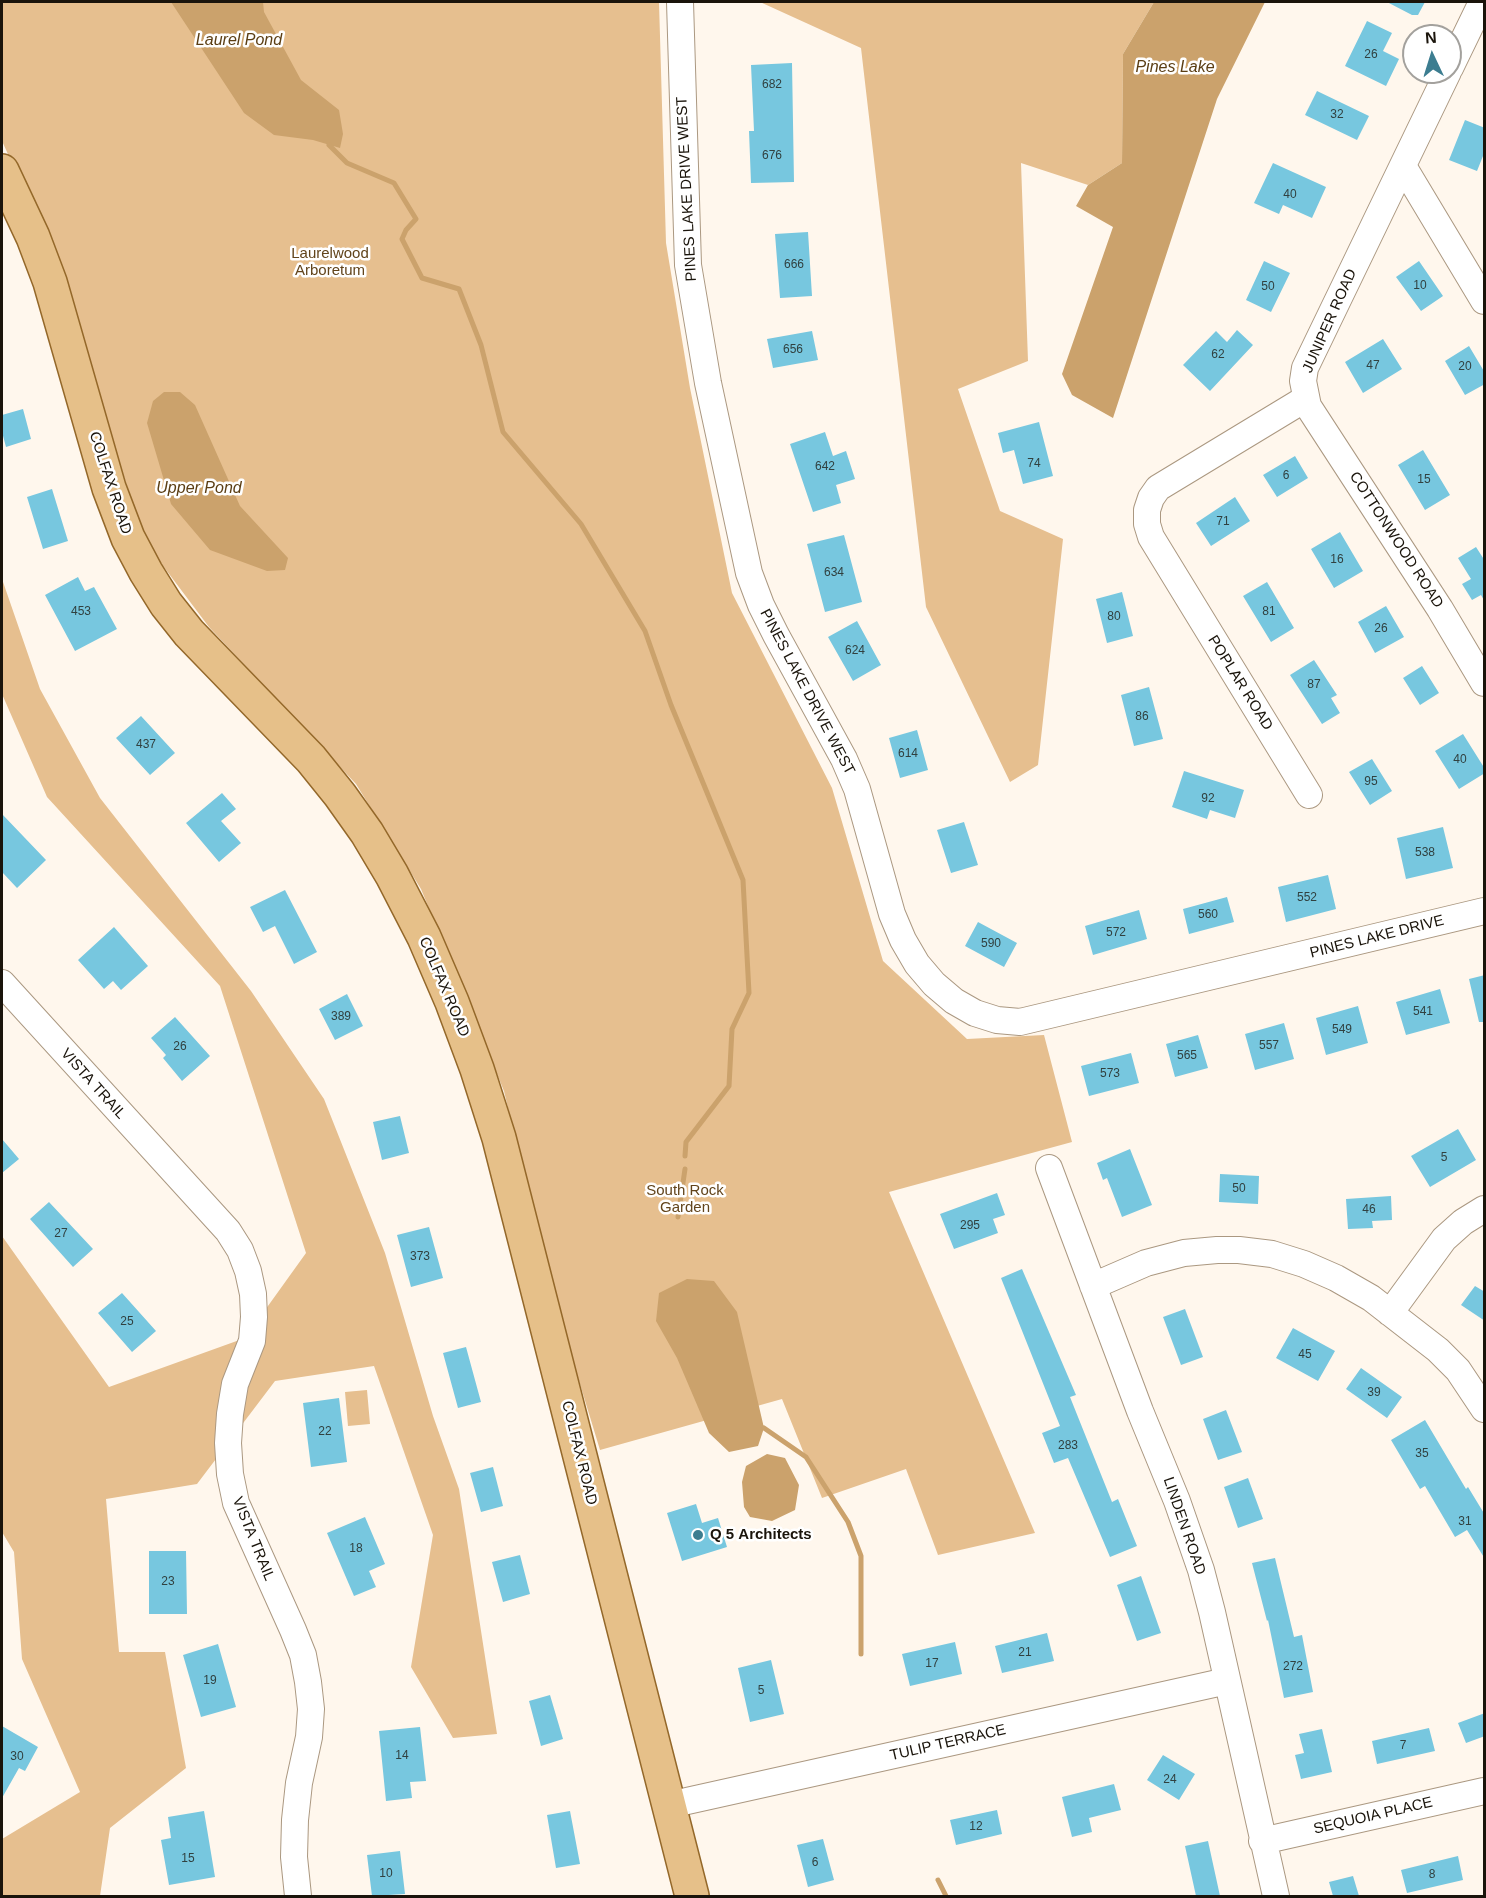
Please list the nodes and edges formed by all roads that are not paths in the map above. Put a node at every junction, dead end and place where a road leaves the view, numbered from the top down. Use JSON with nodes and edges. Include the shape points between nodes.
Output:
{"nodes":[{"id":1,"x":680,"y":2,"type":"edge"},
{"id":2,"x":1482,"y":2,"type":"edge"},
{"id":3,"x":1462,"y":43,"type":"edge"},
{"id":4,"x":1442,"y":84,"type":"edge"},
{"id":5,"x":1403,"y":166,"type":"junction"},
{"id":6,"x":2,"y":171,"type":"edge"},
{"id":7,"x":1485,"y":301,"type":"edge"},
{"id":8,"x":1305,"y":399,"type":"junction"},
{"id":9,"x":1485,"y":683,"type":"edge"},
{"id":10,"x":1309,"y":795,"type":"dead end"},
{"id":11,"x":1485,"y":911,"type":"edge"},
{"id":12,"x":1269,"y":963,"type":"joint"},
{"id":13,"x":2,"y":983,"type":"edge"},
{"id":14,"x":1049,"y":1168,"type":"dead end"},
{"id":15,"x":1485,"y":1209,"type":"edge"},
{"id":16,"x":1093,"y":1286,"type":"junction"},
{"id":17,"x":1390,"y":1313,"type":"junction"},
{"id":18,"x":1485,"y":1409,"type":"edge"},
{"id":19,"x":1227,"y":1681,"type":"junction"},
{"id":20,"x":1485,"y":1791,"type":"edge"},
{"id":21,"x":669,"y":1805,"type":"junction"},
{"id":22,"x":1262,"y":1841,"type":"junction"},
{"id":23,"x":298,"y":1896,"type":"edge"},
{"id":24,"x":692,"y":1896,"type":"edge"},
{"id":25,"x":1276,"y":1896,"type":"edge"}],
"edges":[{"from":1,"to":12,"type":"street","name":"PINES LAKE DRIVE WEST","via":[[688,265],[708,383],[749,573],[776,635],[844,759],[860,800],[892,914],[917,964],[954,1001],[975,1013],[1020,1022]]},
{"from":2,"to":3,"type":"street","name":"JUNIPER ROAD"},
{"from":4,"to":5,"type":"street","name":"JUNIPER ROAD"},
{"from":5,"to":7,"type":"street"},
{"from":5,"to":8,"type":"street","name":"JUNIPER ROAD","via":[[1305,368]]},
{"from":6,"to":21,"type":"main road","name":"COLFAX ROAD","via":[[50,282],[109,488],[146,573],[189,633],[311,759],[340,795],[392,875],[452,1002],[499,1138]]},
{"from":8,"to":9,"type":"street","name":"COTTONWOOD ROAD"},
{"from":8,"to":10,"type":"street","name":"POPLAR ROAD","via":[[1158,488],[1149,504],[1147,524],[1171,571]]},
{"from":11,"to":12,"type":"street","name":"PINES LAKE DRIVE"},
{"from":13,"to":23,"type":"street","name":"VISTA TRAIL","via":[[228,1231],[248,1271],[253,1294],[252,1341],[235,1384],[230,1414],[230,1474],[236,1503],[293,1630],[309,1682],[309,1737],[295,1820]]},
{"from":14,"to":16,"type":"street","name":"LINDEN ROAD"},
{"from":15,"to":17,"type":"street","via":[[1462,1222],[1444,1239]]},
{"from":16,"to":17,"type":"street","via":[[1165,1258],[1239,1250],[1272,1254],[1304,1264],[1345,1283]]},
{"from":16,"to":19,"type":"street","name":"LINDEN ROAD","via":[[1201,1570]]},
{"from":17,"to":18,"type":"street","via":[[1451,1363]]},
{"from":19,"to":21,"type":"street","name":"TULIP TERRACE"},
{"from":19,"to":22,"type":"street","name":"LINDEN ROAD"},
{"from":20,"to":22,"type":"street","name":"SEQUOIA PLACE"},
{"from":21,"to":24,"type":"main road","name":"COLFAX ROAD"},
{"from":22,"to":25,"type":"street","name":"LINDEN ROAD"}]}
